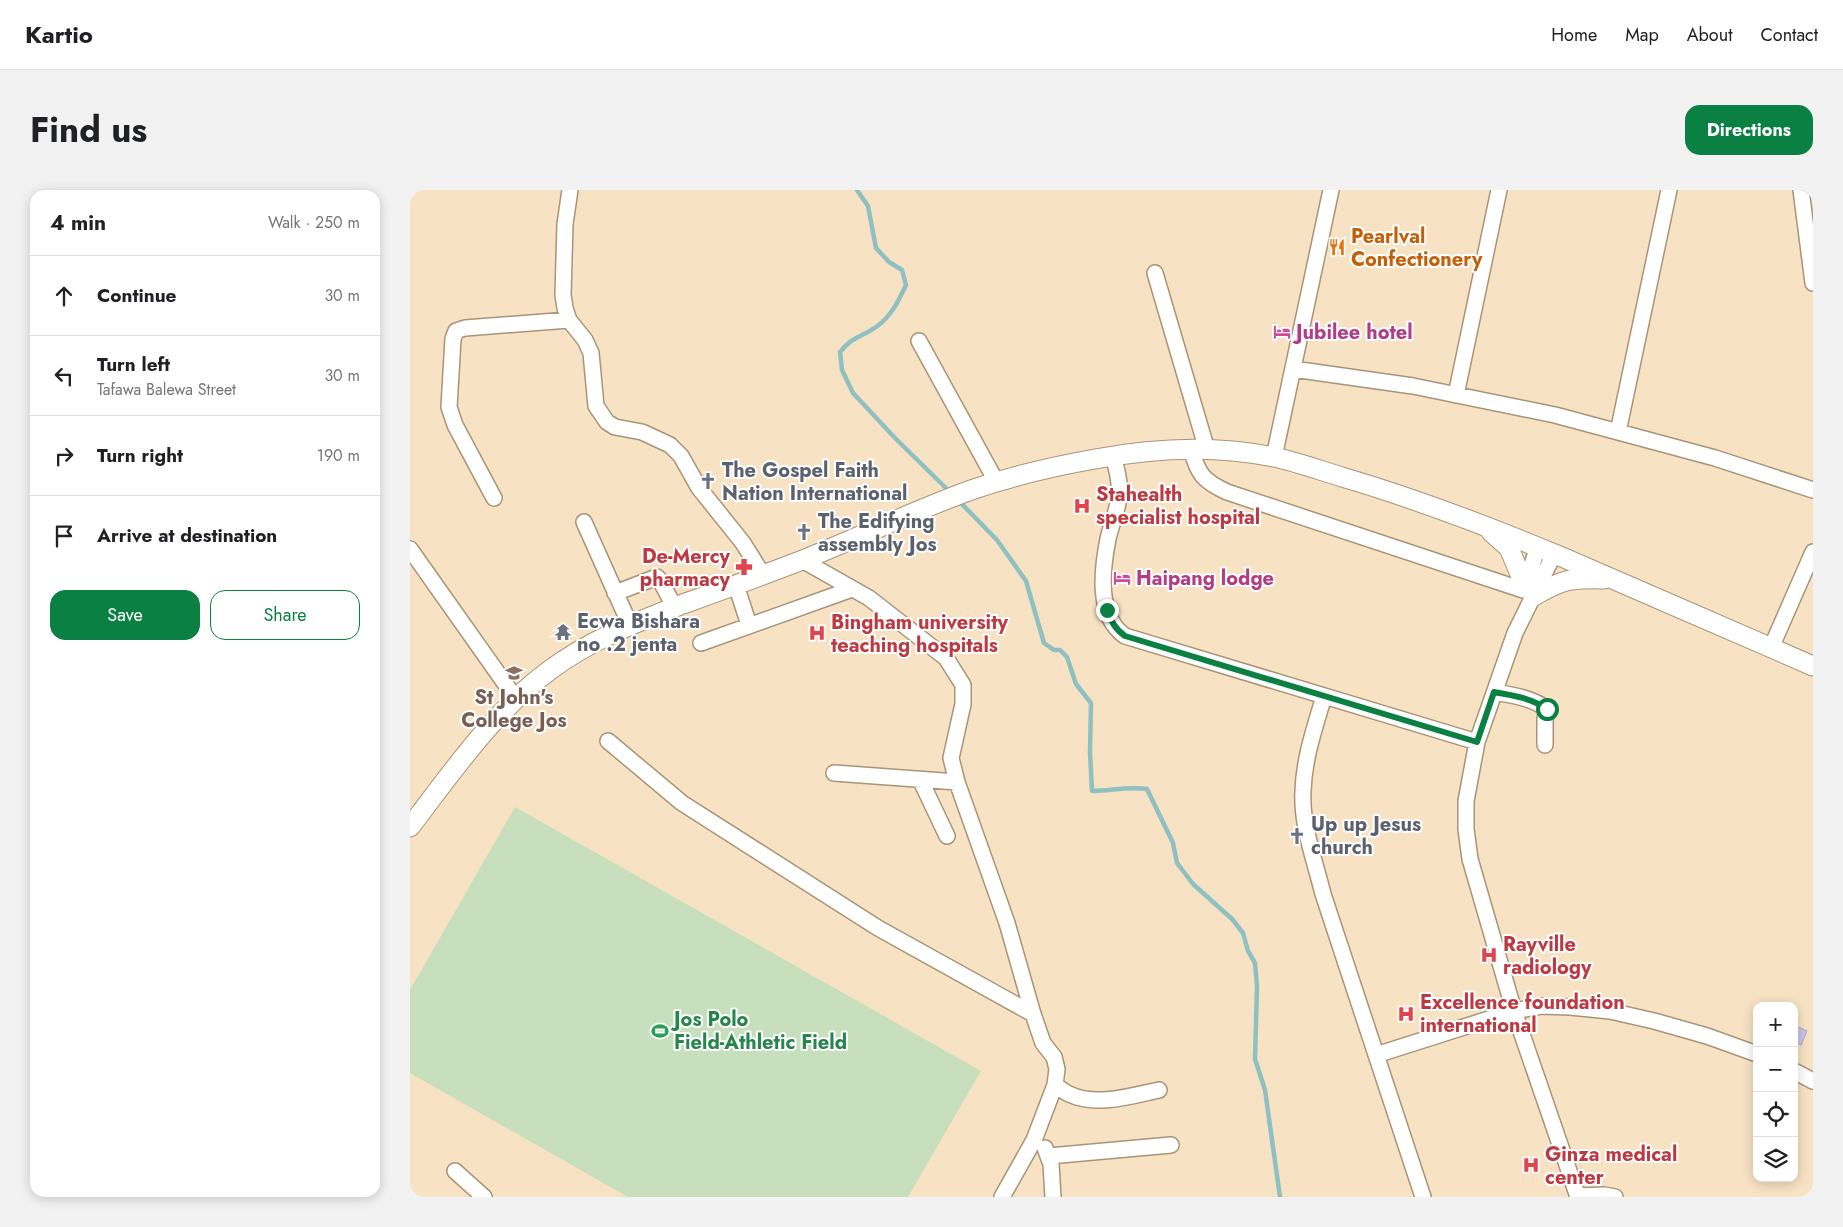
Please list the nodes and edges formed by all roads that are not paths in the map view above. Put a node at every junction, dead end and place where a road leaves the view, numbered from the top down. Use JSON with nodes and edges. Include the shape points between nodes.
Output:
{"nodes":[{"id":1,"x":570,"y":190,"type":"edge"},
{"id":2,"x":1331,"y":190,"type":"edge"},
{"id":3,"x":1499,"y":190,"type":"edge"},
{"id":4,"x":1669,"y":190,"type":"edge"},
{"id":5,"x":1801,"y":190,"type":"edge"},
{"id":6,"x":1155,"y":273,"type":"dead end"},
{"id":7,"x":1813,"y":283,"type":"edge"},
{"id":8,"x":569,"y":320,"type":"junction"},
{"id":9,"x":919,"y":341,"type":"dead end"},
{"id":10,"x":1293,"y":370,"type":"junction"},
{"id":11,"x":1456,"y":395,"type":"junction"},
{"id":12,"x":1618,"y":432,"type":"junction"},
{"id":13,"x":1199,"y":450,"type":"junction"},
{"id":14,"x":1113,"y":456,"type":"junction"},
{"id":15,"x":1274,"y":457,"type":"junction"},
{"id":16,"x":997,"y":483,"type":"junction"},
{"id":17,"x":1813,"y":490,"type":"edge"},
{"id":18,"x":494,"y":498,"type":"dead end"},
{"id":19,"x":584,"y":522,"type":"dead end"},
{"id":20,"x":1476,"y":522,"type":"junction"},
{"id":21,"x":410,"y":549,"type":"edge"},
{"id":22,"x":1546,"y":550,"type":"junction"},
{"id":23,"x":1813,"y":552,"type":"edge"},
{"id":24,"x":802,"y":560,"type":"junction"},
{"id":25,"x":763,"y":574,"type":"junction"},
{"id":26,"x":1613,"y":579,"type":"junction"},
{"id":27,"x":736,"y":585,"type":"junction"},
{"id":28,"x":852,"y":589,"type":"junction"},
{"id":29,"x":1527,"y":591,"type":"junction"},
{"id":30,"x":616,"y":593,"type":"junction"},
{"id":31,"x":674,"y":608,"type":"junction"},
{"id":32,"x":630,"y":625,"type":"junction"},
{"id":33,"x":749,"y":625,"type":"junction"},
{"id":34,"x":701,"y":643,"type":"dead end"},
{"id":35,"x":1771,"y":648,"type":"junction"},
{"id":36,"x":1813,"y":666,"type":"edge"},
{"id":37,"x":1494,"y":692,"type":"junction"},
{"id":38,"x":1324,"y":696,"type":"junction"},
{"id":39,"x":516,"y":699,"type":"junction"},
{"id":40,"x":608,"y":741,"type":"dead end"},
{"id":41,"x":1477,"y":742,"type":"junction"},
{"id":42,"x":1545,"y":745,"type":"dead end"},
{"id":43,"x":834,"y":773,"type":"dead end"},
{"id":44,"x":920,"y":779,"type":"junction"},
{"id":45,"x":957,"y":782,"type":"junction"},
{"id":46,"x":410,"y":827,"type":"edge"},
{"id":47,"x":947,"y":836,"type":"dead end"},
{"id":48,"x":1514,"y":1011,"type":"junction"},
{"id":49,"x":1032,"y":1014,"type":"junction"},
{"id":50,"x":1753,"y":1053,"type":"edge"},
{"id":51,"x":1376,"y":1055,"type":"junction"},
{"id":52,"x":1798,"y":1073,"type":"edge"},
{"id":53,"x":1813,"y":1081,"type":"edge"},
{"id":54,"x":1056,"y":1085,"type":"junction"},
{"id":55,"x":1159,"y":1090,"type":"dead end"},
{"id":56,"x":1034,"y":1140,"type":"junction"},
{"id":57,"x":1170,"y":1145,"type":"dead end"},
{"id":58,"x":1049,"y":1156,"type":"junction"},
{"id":59,"x":454,"y":1171,"type":"dead end"},
{"id":60,"x":1577,"y":1196,"type":"edge"},
{"id":61,"x":484,"y":1197,"type":"edge"},
{"id":62,"x":1002,"y":1197,"type":"edge"},
{"id":63,"x":1053,"y":1197,"type":"edge"},
{"id":64,"x":1423,"y":1197,"type":"edge"},
{"id":65,"x":1615,"y":1197,"type":"edge"}],
"edges":[{"from":1,"to":8,"type":"street","via":[[565,224],[563,295]]},
{"from":2,"to":10,"type":"street"},
{"from":3,"to":11,"type":"street"},
{"from":4,"to":12,"type":"street"},
{"from":5,"to":7,"type":"street"},
{"from":6,"to":13,"type":"street"},
{"from":8,"to":18,"type":"street","via":[[456,331],[449,407]]},
{"from":8,"to":25,"type":"street","via":[[586,340],[591,353],[596,406],[607,422],[615,427],[642,432],[670,445]]},
{"from":9,"to":16,"type":"street"},
{"from":10,"to":11,"type":"street"},
{"from":10,"to":15,"type":"street"},
{"from":11,"to":12,"type":"street","via":[[1555,415]]},
{"from":12,"to":17,"type":"street","via":[[1715,458]]},
{"from":13,"to":14,"type":"main road"},
{"from":13,"to":15,"type":"main road"},
{"from":13,"to":29,"type":"street","via":[[1196,468],[1203,478],[1227,492]]},
{"from":14,"to":16,"type":"main road"},
{"from":14,"to":38,"type":"street","via":[[1119,497],[1106,552],[1104,594],[1107,610],[1118,631],[1125,636]]},
{"from":15,"to":20,"type":"main road","via":[[1390,491]]},
{"from":16,"to":24,"type":"main road"},
{"from":19,"to":30,"type":"street"},
{"from":20,"to":22,"type":"main road"},
{"from":20,"to":29,"type":"main road","via":[[1509,548]]},
{"from":21,"to":39,"type":"street"},
{"from":22,"to":26,"type":"main road"},
{"from":22,"to":29,"type":"street"},
{"from":23,"to":35,"type":"street"},
{"from":24,"to":25,"type":"main road"},
{"from":24,"to":28,"type":"street"},
{"from":25,"to":27,"type":"main road"},
{"from":26,"to":29,"type":"main road","via":[[1578,578]]},
{"from":26,"to":35,"type":"main road"},
{"from":27,"to":31,"type":"main road"},
{"from":27,"to":33,"type":"street"},
{"from":28,"to":33,"type":"street"},
{"from":28,"to":45,"type":"street","via":[[869,598],[946,658],[963,685],[963,704],[951,758]]},
{"from":29,"to":37,"type":"street"},
{"from":30,"to":31,"type":"street","via":[[657,577]]},
{"from":30,"to":32,"type":"street"},
{"from":31,"to":32,"type":"main road"},
{"from":32,"to":39,"type":"main road","via":[[579,650],[550,669]]},
{"from":33,"to":34,"type":"street"},
{"from":35,"to":36,"type":"main road"},
{"from":37,"to":41,"type":"street"},
{"from":37,"to":42,"type":"street","via":[[1518,696],[1547,709]]},
{"from":38,"to":41,"type":"street"},
{"from":38,"to":51,"type":"street","via":[[1305,766],[1304,813],[1323,894]]},
{"from":39,"to":46,"type":"main road","via":[[471,748]]},
{"from":40,"to":49,"type":"street","via":[[690,808],[878,928]]},
{"from":41,"to":48,"type":"street","via":[[1466,801],[1470,859]]},
{"from":43,"to":44,"type":"street"},
{"from":44,"to":45,"type":"street"},
{"from":44,"to":47,"type":"street"},
{"from":45,"to":49,"type":"street","via":[[1007,923]]},
{"from":48,"to":50,"type":"street","via":[[1542,1006],[1610,1011],[1698,1034]]},
{"from":48,"to":51,"type":"street"},
{"from":48,"to":60,"type":"street"},
{"from":49,"to":54,"type":"street","via":[[1043,1043],[1054,1057]]},
{"from":51,"to":64,"type":"street"},
{"from":52,"to":53,"type":"street"},
{"from":54,"to":55,"type":"street","via":[[1069,1094],[1090,1100]]},
{"from":54,"to":56,"type":"street"},
{"from":56,"to":58,"type":"street","via":[[1046,1149]]},
{"from":56,"to":62,"type":"street"},
{"from":57,"to":58,"type":"street"},
{"from":58,"to":63,"type":"street"},
{"from":59,"to":61,"type":"street"},
{"from":60,"to":65,"type":"street"}]}
